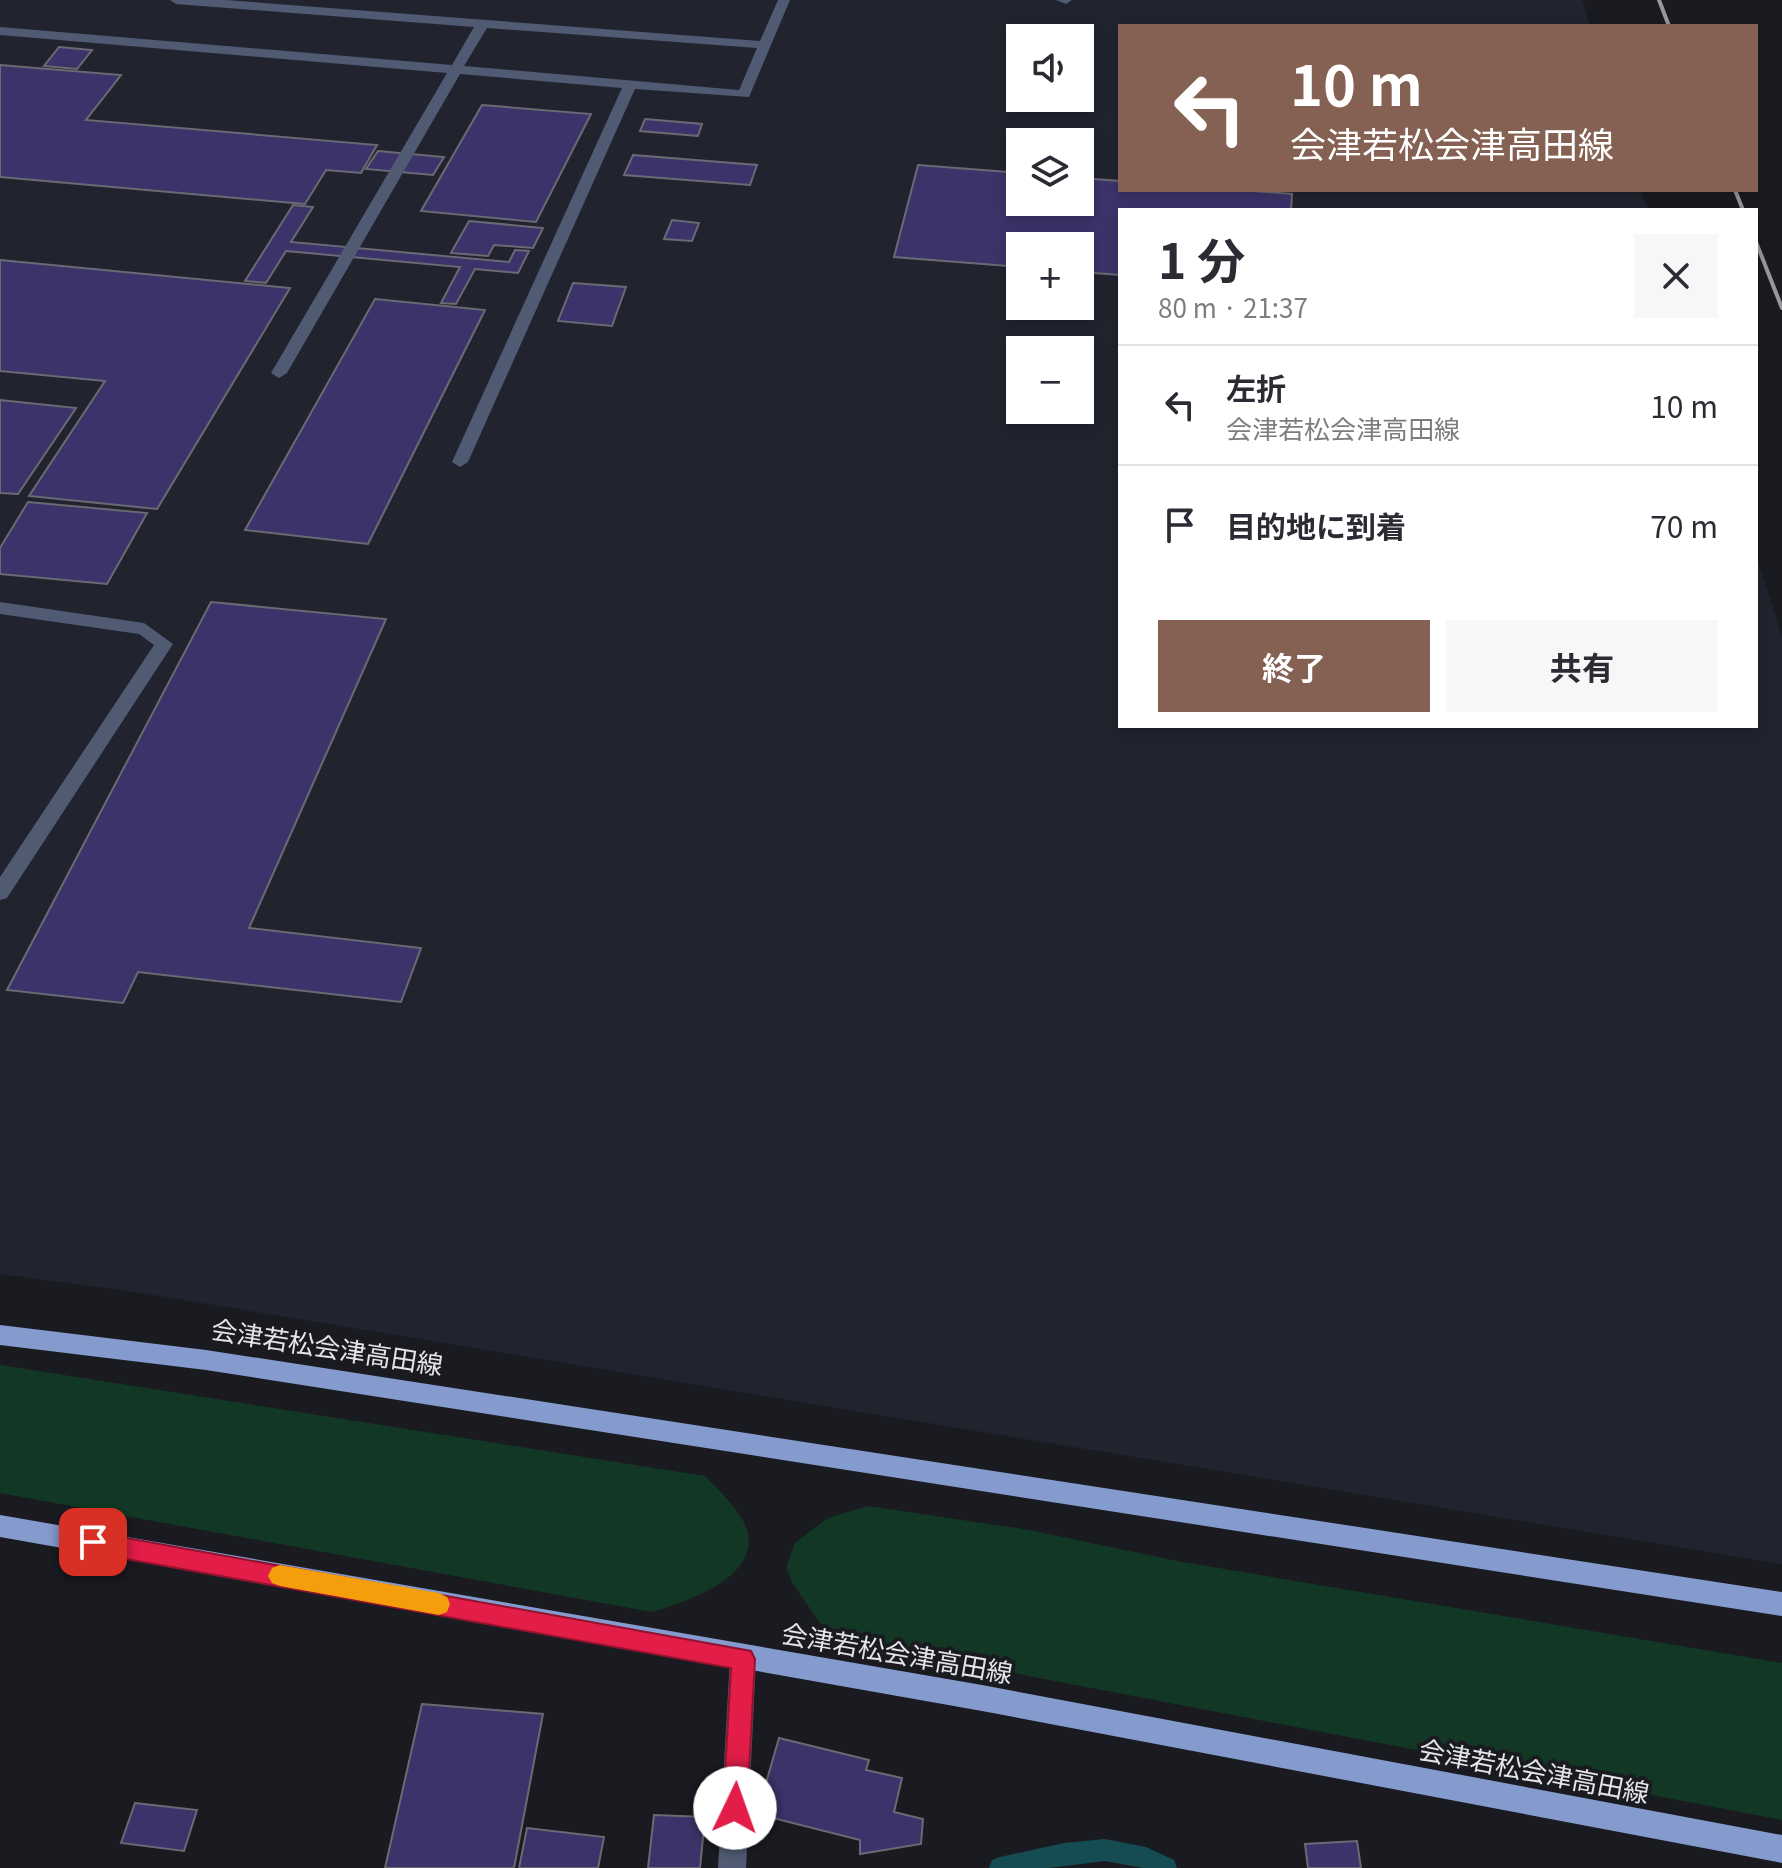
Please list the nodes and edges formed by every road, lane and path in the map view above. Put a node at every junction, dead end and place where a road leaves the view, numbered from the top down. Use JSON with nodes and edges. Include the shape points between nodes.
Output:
{"nodes":[{"id":1,"x":176,"y":0,"type":"edge"},
{"id":2,"x":784,"y":0,"type":"edge"},
{"id":3,"x":483,"y":23,"type":"junction"},
{"id":4,"x":0,"y":31,"type":"edge"},
{"id":5,"x":765,"y":45,"type":"junction"},
{"id":6,"x":455,"y":70,"type":"junction"},
{"id":7,"x":630,"y":85,"type":"junction"},
{"id":8,"x":279,"y":373,"type":"dead end"},
{"id":9,"x":460,"y":462,"type":"dead end"},
{"id":10,"x":0,"y":608,"type":"edge"},
{"id":11,"x":0,"y":893,"type":"edge"},
{"id":12,"x":0,"y":1335,"type":"edge"},
{"id":13,"x":0,"y":1526,"type":"edge"},
{"id":14,"x":1782,"y":1604,"type":"edge"},
{"id":15,"x":743,"y":1659,"type":"junction"},
{"id":16,"x":1782,"y":1849,"type":"edge"},
{"id":17,"x":732,"y":1868,"type":"edge"}],
"edges":[{"from":1,"to":3,"type":"street"},
{"from":2,"to":5,"type":"street"},
{"from":3,"to":5,"type":"street"},
{"from":3,"to":6,"type":"street"},
{"from":4,"to":6,"type":"street"},
{"from":5,"to":7,"type":"street","via":[[744,94]]},
{"from":6,"to":7,"type":"street"},
{"from":6,"to":8,"type":"street"},
{"from":7,"to":9,"type":"street"},
{"from":10,"to":11,"type":"street","via":[[144,629],[164,644]]},
{"from":12,"to":14,"type":"main road","name":"会津若松会津高田線","via":[[206,1360]]},
{"from":13,"to":15,"type":"main road","name":"会津若松会津高田線"},
{"from":15,"to":16,"type":"main road","name":"会津若松会津高田線","via":[[982,1698]]},
{"from":15,"to":17,"type":"street"}]}
